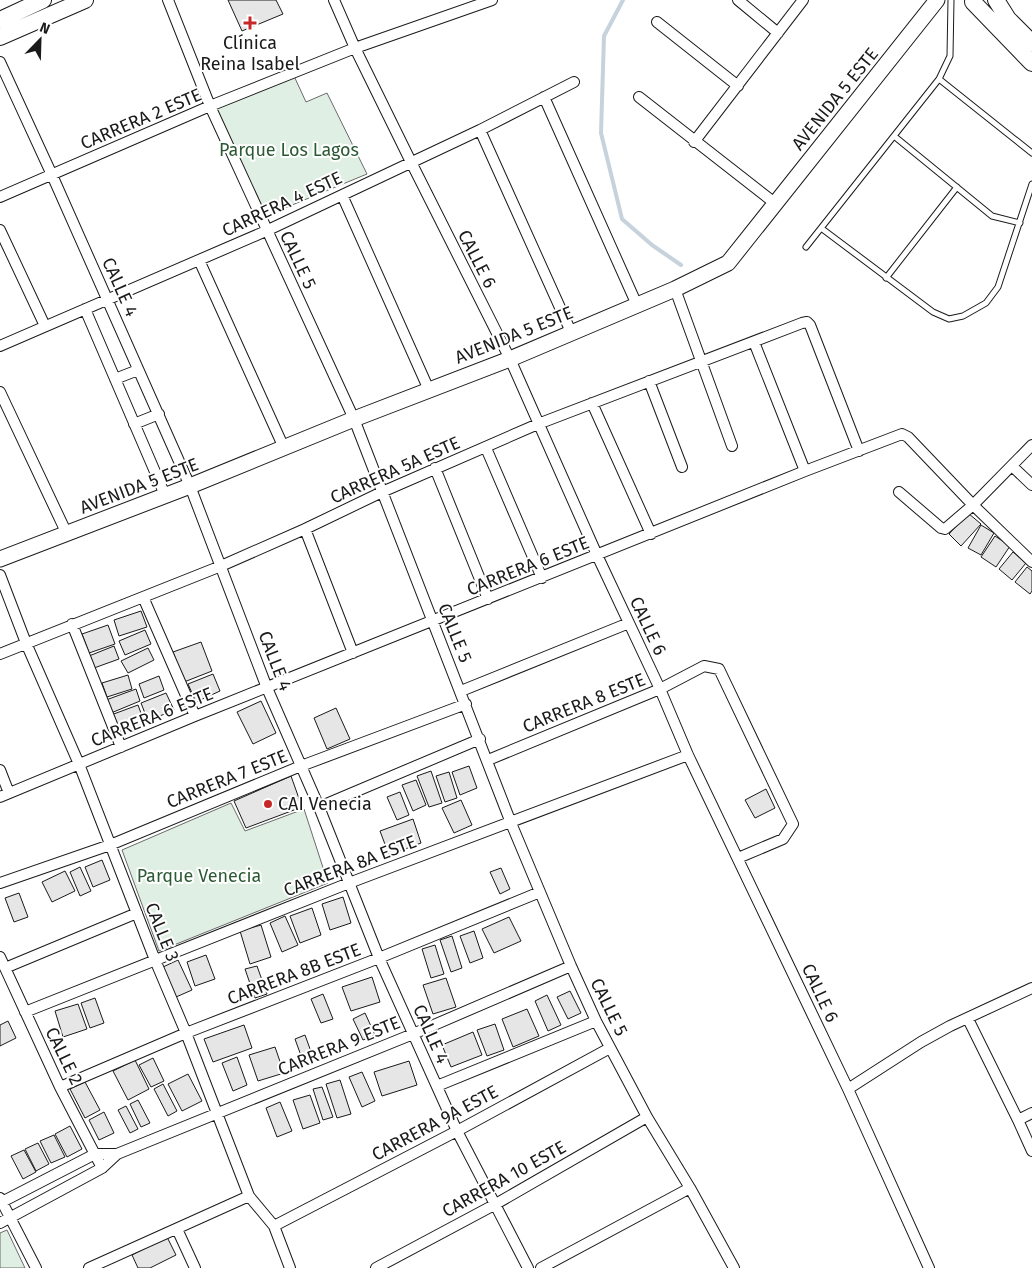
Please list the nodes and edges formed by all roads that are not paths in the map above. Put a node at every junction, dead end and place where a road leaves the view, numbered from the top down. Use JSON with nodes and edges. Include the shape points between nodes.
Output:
{"nodes":[{"id":1,"x":43,"y":0,"type":"edge"},
{"id":2,"x":85,"y":0,"type":"edge"},
{"id":3,"x":168,"y":0,"type":"edge"},
{"id":4,"x":334,"y":0,"type":"edge"},
{"id":5,"x":492,"y":0,"type":"edge"},
{"id":6,"x":738,"y":0,"type":"edge"},
{"id":7,"x":803,"y":0,"type":"edge"},
{"id":8,"x":937,"y":0,"type":"edge"},
{"id":9,"x":951,"y":0,"type":"edge"},
{"id":10,"x":996,"y":0,"type":"edge"},
{"id":11,"x":969,"y":1,"type":"edge"},
{"id":12,"x":0,"y":20,"type":"edge"},
{"id":13,"x":657,"y":22,"type":"dead end"},
{"id":14,"x":778,"y":32,"type":"junction"},
{"id":15,"x":0,"y":37,"type":"edge"},
{"id":16,"x":1032,"y":43,"type":"edge"},
{"id":17,"x":355,"y":48,"type":"junction"},
{"id":18,"x":0,"y":62,"type":"edge"},
{"id":19,"x":1032,"y":63,"type":"edge"},
{"id":20,"x":939,"y":79,"type":"junction"},
{"id":21,"x":574,"y":82,"type":"dead end"},
{"id":22,"x":738,"y":86,"type":"junction"},
{"id":23,"x":544,"y":97,"type":"junction"},
{"id":24,"x":639,"y":97,"type":"dead end"},
{"id":25,"x":210,"y":106,"type":"junction"},
{"id":26,"x":480,"y":130,"type":"junction"},
{"id":27,"x":894,"y":136,"type":"junction"},
{"id":28,"x":694,"y":142,"type":"junction"},
{"id":29,"x":1032,"y":153,"type":"edge"},
{"id":30,"x":411,"y":162,"type":"junction"},
{"id":31,"x":52,"y":175,"type":"junction"},
{"id":32,"x":1032,"y":184,"type":"edge"},
{"id":33,"x":956,"y":187,"type":"junction"},
{"id":34,"x":342,"y":194,"type":"junction"},
{"id":35,"x":0,"y":196,"type":"edge"},
{"id":36,"x":776,"y":204,"type":"junction"},
{"id":37,"x":1020,"y":223,"type":"junction"},
{"id":38,"x":821,"y":228,"type":"junction"},
{"id":39,"x":0,"y":230,"type":"edge"},
{"id":40,"x":266,"y":231,"type":"junction"},
{"id":41,"x":806,"y":247,"type":"dead end"},
{"id":42,"x":199,"y":260,"type":"junction"},
{"id":43,"x":886,"y":278,"type":"junction"},
{"id":44,"x":675,"y":288,"type":"junction"},
{"id":45,"x":108,"y":299,"type":"junction"},
{"id":46,"x":637,"y":304,"type":"junction"},
{"id":47,"x":85,"y":309,"type":"junction"},
{"id":48,"x":44,"y":326,"type":"junction"},
{"id":49,"x":571,"y":332,"type":"junction"},
{"id":50,"x":754,"y":342,"type":"junction"},
{"id":51,"x":0,"y":346,"type":"edge"},
{"id":52,"x":510,"y":359,"type":"junction"},
{"id":53,"x":702,"y":361,"type":"junction"},
{"id":54,"x":138,"y":370,"type":"junction"},
{"id":55,"x":115,"y":379,"type":"junction"},
{"id":56,"x":649,"y":382,"type":"junction"},
{"id":57,"x":429,"y":390,"type":"junction"},
{"id":58,"x":0,"y":392,"type":"edge"},
{"id":59,"x":592,"y":404,"type":"junction"},
{"id":60,"x":158,"y":414,"type":"junction"},
{"id":61,"x":354,"y":419,"type":"junction"},
{"id":62,"x":134,"y":424,"type":"junction"},
{"id":63,"x":538,"y":424,"type":"junction"},
{"id":64,"x":1032,"y":445,"type":"edge"},
{"id":65,"x":732,"y":446,"type":"dead end"},
{"id":66,"x":284,"y":448,"type":"junction"},
{"id":67,"x":486,"y":448,"type":"junction"},
{"id":68,"x":858,"y":450,"type":"junction"},
{"id":69,"x":1012,"y":466,"type":"junction"},
{"id":70,"x":682,"y":467,"type":"dead end"},
{"id":71,"x":436,"y":468,"type":"junction"},
{"id":72,"x":805,"y":471,"type":"junction"},
{"id":73,"x":1032,"y":485,"type":"edge"},
{"id":74,"x":190,"y":486,"type":"junction"},
{"id":75,"x":382,"y":492,"type":"junction"},
{"id":76,"x":898,"y":492,"type":"dead end"},
{"id":77,"x":165,"y":495,"type":"junction"},
{"id":78,"x":973,"y":505,"type":"junction"},
{"id":79,"x":305,"y":529,"type":"junction"},
{"id":80,"x":67,"y":534,"type":"junction"},
{"id":81,"x":651,"y":534,"type":"junction"},
{"id":82,"x":597,"y":555,"type":"junction"},
{"id":83,"x":0,"y":559,"type":"edge"},
{"id":84,"x":1032,"y":562,"type":"edge"},
{"id":85,"x":221,"y":566,"type":"junction"},
{"id":86,"x":0,"y":575,"type":"edge"},
{"id":87,"x":542,"y":578,"type":"junction"},
{"id":88,"x":143,"y":596,"type":"junction"},
{"id":89,"x":488,"y":599,"type":"junction"},
{"id":90,"x":433,"y":622,"type":"junction"},
{"id":91,"x":72,"y":624,"type":"junction"},
{"id":92,"x":629,"y":624,"type":"junction"},
{"id":93,"x":26,"y":643,"type":"junction"},
{"id":94,"x":353,"y":653,"type":"junction"},
{"id":95,"x":0,"y":654,"type":"edge"},
{"id":96,"x":267,"y":688,"type":"junction"},
{"id":97,"x":660,"y":689,"type":"junction"},
{"id":98,"x":461,"y":691,"type":"junction"},
{"id":99,"x":466,"y":704,"type":"junction"},
{"id":100,"x":195,"y":716,"type":"junction"},
{"id":101,"x":480,"y":739,"type":"junction"},
{"id":102,"x":121,"y":747,"type":"junction"},
{"id":103,"x":688,"y":754,"type":"junction"},
{"id":104,"x":488,"y":760,"type":"junction"},
{"id":105,"x":79,"y":764,"type":"junction"},
{"id":106,"x":301,"y":766,"type":"junction"},
{"id":107,"x":0,"y":770,"type":"edge"},
{"id":108,"x":5,"y":795,"type":"edge"},
{"id":109,"x":318,"y":807,"type":"junction"},
{"id":110,"x":511,"y":823,"type":"junction"},
{"id":111,"x":110,"y":845,"type":"junction"},
{"id":112,"x":738,"y":858,"type":"junction"},
{"id":113,"x":0,"y":883,"type":"edge"},
{"id":114,"x":349,"y":883,"type":"junction"},
{"id":115,"x":540,"y":892,"type":"junction"},
{"id":116,"x":137,"y":913,"type":"junction"},
{"id":117,"x":0,"y":957,"type":"edge"},
{"id":118,"x":379,"y":958,"type":"junction"},
{"id":119,"x":155,"y":960,"type":"junction"},
{"id":120,"x":571,"y":966,"type":"junction"},
{"id":121,"x":5,"y":968,"type":"junction"},
{"id":122,"x":1032,"y":988,"type":"edge"},
{"id":123,"x":25,"y":1012,"type":"junction"},
{"id":124,"x":968,"y":1019,"type":"junction"},
{"id":125,"x":596,"y":1021,"type":"junction"},
{"id":126,"x":186,"y":1033,"type":"junction"},
{"id":127,"x":413,"y":1034,"type":"junction"},
{"id":128,"x":610,"y":1048,"type":"junction"},
{"id":129,"x":437,"y":1086,"type":"junction"},
{"id":130,"x":60,"y":1087,"type":"junction"},
{"id":131,"x":848,"y":1089,"type":"junction"},
{"id":132,"x":217,"y":1112,"type":"junction"},
{"id":133,"x":1032,"y":1113,"type":"edge"},
{"id":134,"x":647,"y":1117,"type":"junction"},
{"id":135,"x":1018,"y":1120,"type":"junction"},
{"id":136,"x":457,"y":1131,"type":"junction"},
{"id":137,"x":1032,"y":1151,"type":"edge"},
{"id":138,"x":95,"y":1154,"type":"junction"},
{"id":139,"x":117,"y":1154,"type":"junction"},
{"id":140,"x":102,"y":1168,"type":"junction"},
{"id":141,"x":690,"y":1188,"type":"junction"},
{"id":142,"x":249,"y":1196,"type":"junction"},
{"id":143,"x":1,"y":1201,"type":"edge"},
{"id":144,"x":494,"y":1205,"type":"junction"},
{"id":145,"x":10,"y":1217,"type":"junction"},
{"id":146,"x":0,"y":1223,"type":"edge"},
{"id":147,"x":274,"y":1226,"type":"junction"},
{"id":148,"x":177,"y":1229,"type":"junction"},
{"id":149,"x":96,"y":1267,"type":"edge"},
{"id":150,"x":731,"y":1267,"type":"edge"},
{"id":151,"x":36,"y":1268,"type":"edge"},
{"id":152,"x":195,"y":1268,"type":"edge"},
{"id":153,"x":290,"y":1268,"type":"edge"},
{"id":154,"x":376,"y":1268,"type":"edge"},
{"id":155,"x":528,"y":1268,"type":"edge"},
{"id":156,"x":541,"y":1268,"type":"edge"},
{"id":157,"x":929,"y":1268,"type":"edge"}],
"edges":[{"from":1,"to":12,"type":"main road"},
{"from":2,"to":15,"type":"main road"},
{"from":3,"to":25,"type":"street","name":"CALLE 5"},
{"from":4,"to":17,"type":"street","name":"CALLE 6"},
{"from":5,"to":17,"type":"street","name":"CARRERA 2 ESTE"},
{"from":6,"to":14,"type":"street"},
{"from":7,"to":14,"type":"street"},
{"from":8,"to":36,"type":"main road","name":"AVENIDA 5 ESTE"},
{"from":9,"to":20,"type":"lane","via":[[950,56]]},
{"from":10,"to":16,"type":"main road","via":[[1008,19]]},
{"from":11,"to":19,"type":"main road"},
{"from":13,"to":22,"type":"street"},
{"from":14,"to":22,"type":"street"},
{"from":17,"to":25,"type":"street","name":"CARRERA 2 ESTE"},
{"from":17,"to":30,"type":"street","name":"CALLE 6"},
{"from":18,"to":31,"type":"street","name":"CALLE 4"},
{"from":20,"to":27,"type":"lane"},
{"from":20,"to":29,"type":"lane"},
{"from":21,"to":23,"type":"street","name":"CARRERA 4 ESTE"},
{"from":22,"to":28,"type":"street"},
{"from":23,"to":26,"type":"street","name":"CARRERA 4 ESTE"},
{"from":23,"to":46,"type":"street"},
{"from":24,"to":28,"type":"street"},
{"from":25,"to":31,"type":"street","name":"CARRERA 2 ESTE"},
{"from":25,"to":40,"type":"street","name":"CALLE 5"},
{"from":26,"to":30,"type":"street","name":"CARRERA 4 ESTE"},
{"from":26,"to":49,"type":"street"},
{"from":27,"to":33,"type":"lane"},
{"from":27,"to":38,"type":"lane"},
{"from":28,"to":36,"type":"street"},
{"from":30,"to":34,"type":"street","name":"CARRERA 4 ESTE"},
{"from":30,"to":52,"type":"street","name":"CALLE 6"},
{"from":31,"to":35,"type":"street","name":"CARRERA 2 ESTE"},
{"from":31,"to":45,"type":"street","name":"CALLE 4"},
{"from":32,"to":37,"type":"lane"},
{"from":33,"to":37,"type":"lane","via":[[992,216]]},
{"from":33,"to":43,"type":"lane"},
{"from":34,"to":40,"type":"street","name":"CARRERA 4 ESTE"},
{"from":34,"to":57,"type":"street"},
{"from":36,"to":44,"type":"main road","name":"AVENIDA 5 ESTE","via":[[728,264]]},
{"from":37,"to":43,"type":"lane","via":[[998,287],[986,303],[963,316],[949,319],[933,312]]},
{"from":38,"to":41,"type":"lane"},
{"from":38,"to":43,"type":"lane"},
{"from":39,"to":48,"type":"street"},
{"from":40,"to":42,"type":"street","name":"CARRERA 4 ESTE"},
{"from":40,"to":61,"type":"street","name":"CALLE 5"},
{"from":42,"to":45,"type":"street","name":"CARRERA 4 ESTE"},
{"from":42,"to":66,"type":"street"},
{"from":44,"to":46,"type":"main road","name":"AVENIDA 5 ESTE"},
{"from":44,"to":53,"type":"street"},
{"from":45,"to":47,"type":"street","name":"CARRERA 4 ESTE"},
{"from":45,"to":54,"type":"street","name":"CALLE 4"},
{"from":46,"to":49,"type":"main road","name":"AVENIDA 5 ESTE"},
{"from":47,"to":48,"type":"street","name":"CARRERA 4 ESTE"},
{"from":47,"to":55,"type":"street"},
{"from":48,"to":51,"type":"street","name":"CARRERA 4 ESTE"},
{"from":49,"to":52,"type":"main road","name":"AVENIDA 5 ESTE"},
{"from":50,"to":53,"type":"street","name":"CARRERA 5A ESTE"},
{"from":50,"to":68,"type":"street","name":"CARRERA 5A ESTE","via":[[807,322],[810,325]]},
{"from":50,"to":72,"type":"street"},
{"from":52,"to":57,"type":"main road","name":"AVENIDA 5 ESTE"},
{"from":52,"to":63,"type":"street","name":"CALLE 6"},
{"from":53,"to":56,"type":"street","name":"CARRERA 5A ESTE"},
{"from":53,"to":65,"type":"street"},
{"from":54,"to":55,"type":"street"},
{"from":54,"to":60,"type":"street","name":"CALLE 4"},
{"from":55,"to":62,"type":"street"},
{"from":56,"to":59,"type":"street","name":"CARRERA 5A ESTE"},
{"from":56,"to":70,"type":"street"},
{"from":57,"to":61,"type":"main road","name":"AVENIDA 5 ESTE"},
{"from":58,"to":80,"type":"street"},
{"from":59,"to":63,"type":"street","name":"CARRERA 5A ESTE"},
{"from":59,"to":81,"type":"street"},
{"from":60,"to":62,"type":"street"},
{"from":60,"to":74,"type":"street","name":"CALLE 4"},
{"from":61,"to":66,"type":"main road","name":"AVENIDA 5 ESTE"},
{"from":61,"to":75,"type":"street","name":"CALLE 5"},
{"from":62,"to":77,"type":"street"},
{"from":63,"to":67,"type":"street","name":"CARRERA 5A ESTE"},
{"from":63,"to":82,"type":"street","name":"CALLE 6"},
{"from":64,"to":69,"type":"street"},
{"from":66,"to":74,"type":"main road","name":"AVENIDA 5 ESTE"},
{"from":67,"to":71,"type":"street","name":"CARRERA 5A ESTE"},
{"from":67,"to":87,"type":"street"},
{"from":68,"to":72,"type":"street","name":"CARRERA 6 ESTE"},
{"from":68,"to":78,"type":"street","name":"CARRERA 6 ESTE","via":[[902,434],[908,436]]},
{"from":69,"to":73,"type":"street"},
{"from":69,"to":78,"type":"street"},
{"from":71,"to":75,"type":"street","name":"CARRERA 5A ESTE"},
{"from":71,"to":89,"type":"street"},
{"from":72,"to":81,"type":"street","name":"CARRERA 6 ESTE"},
{"from":74,"to":77,"type":"main road","name":"AVENIDA 5 ESTE"},
{"from":74,"to":85,"type":"street","name":"CALLE 4"},
{"from":75,"to":79,"type":"street","name":"CARRERA 5A ESTE"},
{"from":75,"to":90,"type":"street","name":"CALLE 5"},
{"from":76,"to":78,"type":"street","via":[[945,530]]},
{"from":77,"to":80,"type":"main road","name":"AVENIDA 5 ESTE"},
{"from":78,"to":84,"type":"street"},
{"from":79,"to":85,"type":"street","name":"CARRERA 5A ESTE"},
{"from":79,"to":94,"type":"street"},
{"from":80,"to":83,"type":"main road","name":"AVENIDA 5 ESTE"},
{"from":81,"to":82,"type":"street","name":"CARRERA 6 ESTE"},
{"from":82,"to":87,"type":"street","name":"CARRERA 6 ESTE"},
{"from":82,"to":92,"type":"street","name":"CALLE 6"},
{"from":85,"to":88,"type":"street","name":"CARRERA 5A ESTE"},
{"from":85,"to":96,"type":"street","name":"CALLE 4"},
{"from":86,"to":93,"type":"street","name":"CALLE 3"},
{"from":87,"to":89,"type":"street","name":"CARRERA 6 ESTE"},
{"from":88,"to":91,"type":"street","name":"CARRERA 5A ESTE"},
{"from":88,"to":100,"type":"street"},
{"from":89,"to":90,"type":"street","name":"CARRERA 6 ESTE"},
{"from":90,"to":94,"type":"street","name":"CARRERA 6 ESTE"},
{"from":90,"to":98,"type":"street","name":"CALLE 5"},
{"from":91,"to":93,"type":"street","name":"CARRERA 5A ESTE"},
{"from":91,"to":102,"type":"street"},
{"from":92,"to":97,"type":"street","name":"CALLE 6"},
{"from":92,"to":98,"type":"street"},
{"from":93,"to":95,"type":"street","name":"CARRERA 5A ESTE"},
{"from":93,"to":105,"type":"street","name":"CALLE 3"},
{"from":94,"to":96,"type":"street","name":"CARRERA 6 ESTE"},
{"from":96,"to":100,"type":"street","name":"CARRERA 6 ESTE"},
{"from":96,"to":106,"type":"street","name":"CALLE 4"},
{"from":97,"to":103,"type":"street","name":"CALLE 6"},
{"from":97,"to":104,"type":"street","name":"CARRERA 8 ESTE"},
{"from":97,"to":112,"type":"street","name":"CARRERA 8 ESTE","via":[[704,666],[718,670],[793,824],[783,839]]},
{"from":98,"to":99,"type":"street","name":"CALLE 5"},
{"from":99,"to":101,"type":"street","name":"CALLE 5"},
{"from":99,"to":106,"type":"street","name":"CARRERA 7 ESTE"},
{"from":100,"to":102,"type":"street","name":"CARRERA 6 ESTE"},
{"from":101,"to":104,"type":"street","name":"CALLE 5"},
{"from":101,"to":109,"type":"street"},
{"from":102,"to":105,"type":"street","name":"CARRERA 6 ESTE"},
{"from":103,"to":110,"type":"street","name":"CARRERA 8A ESTE"},
{"from":103,"to":112,"type":"street","name":"CALLE 6"},
{"from":104,"to":110,"type":"street","name":"CALLE 5"},
{"from":105,"to":108,"type":"street","name":"CARRERA 6 ESTE"},
{"from":105,"to":111,"type":"street","name":"CALLE 3"},
{"from":106,"to":109,"type":"street","name":"CALLE 4"},
{"from":106,"to":111,"type":"street","name":"CARRERA 7 ESTE"},
{"from":107,"to":108,"type":"street"},
{"from":109,"to":114,"type":"street","name":"CALLE 4"},
{"from":110,"to":114,"type":"street","name":"CARRERA 8A ESTE"},
{"from":110,"to":115,"type":"street","name":"CALLE 5"},
{"from":111,"to":113,"type":"street","name":"CARRERA 7 ESTE"},
{"from":111,"to":116,"type":"street","name":"CALLE 3"},
{"from":112,"to":131,"type":"street","name":"CALLE 6"},
{"from":114,"to":118,"type":"street","name":"CALLE 4"},
{"from":114,"to":119,"type":"street","name":"CARRERA 8A ESTE"},
{"from":115,"to":118,"type":"street","name":"CARRERA 8B ESTE"},
{"from":115,"to":120,"type":"street","name":"CALLE 5"},
{"from":116,"to":119,"type":"street","name":"CALLE 3"},
{"from":116,"to":121,"type":"street"},
{"from":117,"to":121,"type":"street","name":"CALLE 2"},
{"from":118,"to":126,"type":"street","name":"CARRERA 8B ESTE"},
{"from":118,"to":127,"type":"street","name":"CALLE 4"},
{"from":119,"to":123,"type":"street","name":"CARRERA 8A ESTE"},
{"from":119,"to":126,"type":"street","name":"CALLE 3"},
{"from":120,"to":125,"type":"street","name":"CALLE 5"},
{"from":120,"to":127,"type":"street","name":"CARRERA 9 ESTE"},
{"from":121,"to":123,"type":"street","name":"CALLE 2"},
{"from":122,"to":124,"type":"street"},
{"from":123,"to":130,"type":"street","name":"CALLE 2"},
{"from":124,"to":131,"type":"street","via":[[921,1042]]},
{"from":124,"to":135,"type":"street"},
{"from":125,"to":128,"type":"street","name":"CALLE 5"},
{"from":125,"to":129,"type":"street"},
{"from":126,"to":130,"type":"street","name":"CARRERA 8B ESTE"},
{"from":126,"to":132,"type":"street","name":"CALLE 3"},
{"from":127,"to":129,"type":"street","name":"CALLE 4"},
{"from":127,"to":132,"type":"street","name":"CARRERA 9 ESTE"},
{"from":128,"to":134,"type":"street","name":"CALLE 5"},
{"from":128,"to":136,"type":"street","name":"CARRERA 9A ESTE"},
{"from":129,"to":136,"type":"street","name":"CALLE 4"},
{"from":130,"to":138,"type":"street","name":"CALLE 2"},
{"from":131,"to":157,"type":"street","name":"CALLE 6"},
{"from":132,"to":139,"type":"street","name":"CARRERA 9 ESTE"},
{"from":132,"to":142,"type":"street","name":"CALLE 3"},
{"from":133,"to":135,"type":"street"},
{"from":134,"to":141,"type":"street","name":"CALLE 5"},
{"from":134,"to":144,"type":"street","name":"CARRERA 10 ESTE"},
{"from":135,"to":137,"type":"street"},
{"from":136,"to":144,"type":"street","name":"CALLE 4"},
{"from":136,"to":147,"type":"street","name":"CARRERA 9A ESTE"},
{"from":138,"to":139,"type":"street","name":"CARRERA 9 ESTE"},
{"from":138,"to":140,"type":"street","name":"CALLE 2"},
{"from":138,"to":143,"type":"street"},
{"from":139,"to":140,"type":"street","name":"CARRERA 9 ESTE"},
{"from":140,"to":145,"type":"street","name":"CARRERA 9 ESTE"},
{"from":141,"to":150,"type":"street","name":"CALLE 5"},
{"from":141,"to":156,"type":"street"},
{"from":142,"to":147,"type":"street","name":"CALLE 3"},
{"from":142,"to":148,"type":"street"},
{"from":143,"to":145,"type":"street"},
{"from":144,"to":154,"type":"street","name":"CARRERA 10 ESTE"},
{"from":144,"to":155,"type":"street","name":"CALLE 4"},
{"from":145,"to":146,"type":"street","name":"CARRERA 9 ESTE"},
{"from":145,"to":151,"type":"street"},
{"from":147,"to":153,"type":"street","name":"CALLE 3"},
{"from":148,"to":149,"type":"street"},
{"from":148,"to":152,"type":"street"}]}
